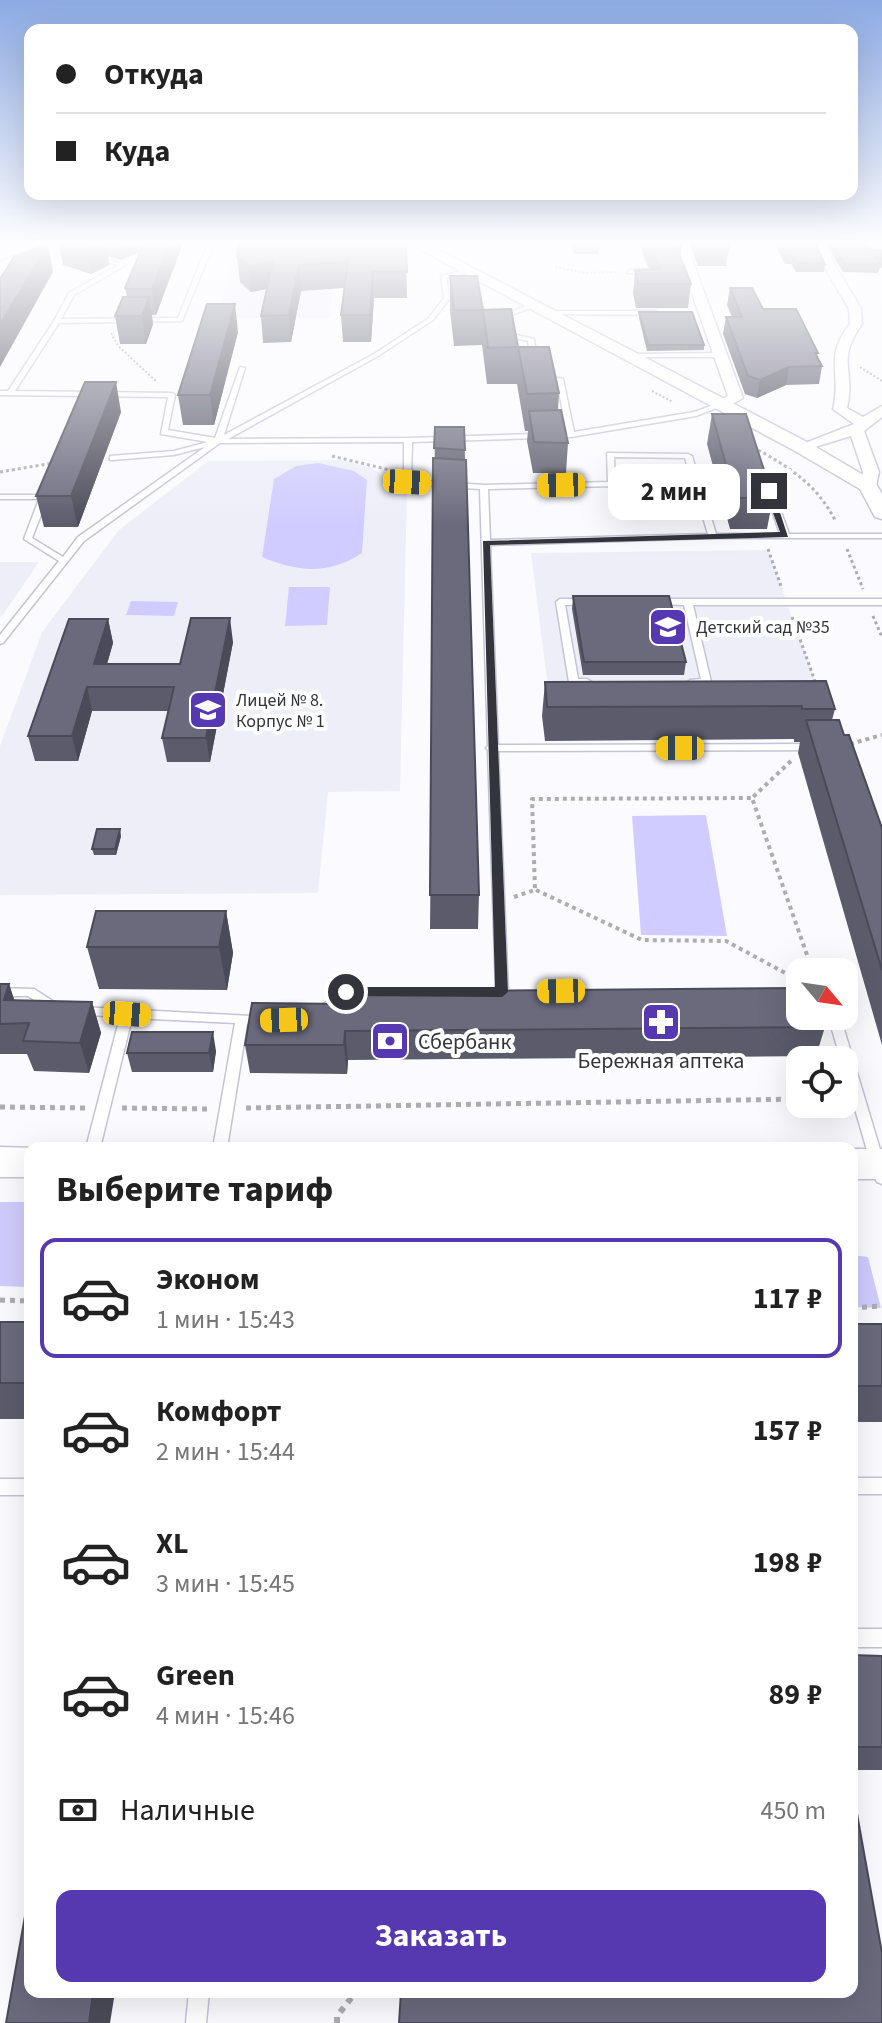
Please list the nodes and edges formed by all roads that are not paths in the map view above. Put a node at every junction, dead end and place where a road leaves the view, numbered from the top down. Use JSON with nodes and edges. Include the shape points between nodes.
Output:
{"nodes":[{"id":1,"x":46,"y":337,"type":"edge"},
{"id":2,"x":403,"y":337,"type":"edge"},
{"id":3,"x":519,"y":337,"type":"edge"},
{"id":4,"x":596,"y":337,"type":"edge"},
{"id":5,"x":713,"y":337,"type":"edge"},
{"id":6,"x":846,"y":337,"type":"edge"},
{"id":7,"x":719,"y":355,"type":"junction"},
{"id":8,"x":631,"y":356,"type":"junction"},
{"id":9,"x":242,"y":368,"type":"dead end"},
{"id":10,"x":0,"y":393,"type":"edge"},
{"id":11,"x":10,"y":393,"type":"junction"},
{"id":12,"x":722,"y":404,"type":"junction"},
{"id":13,"x":882,"y":410,"type":"edge"},
{"id":14,"x":859,"y":427,"type":"junction"},
{"id":15,"x":571,"y":435,"type":"junction"},
{"id":16,"x":408,"y":440,"type":"junction"},
{"id":17,"x":218,"y":441,"type":"junction"},
{"id":18,"x":802,"y":447,"type":"junction"},
{"id":19,"x":113,"y":458,"type":"dead end"},
{"id":20,"x":766,"y":482,"type":"edge"},
{"id":21,"x":868,"y":486,"type":"junction"},
{"id":22,"x":484,"y":487,"type":"junction"},
{"id":23,"x":0,"y":497,"type":"edge"},
{"id":24,"x":882,"y":513,"type":"edge"},
{"id":25,"x":785,"y":535,"type":"junction"},
{"id":26,"x":713,"y":536,"type":"junction"},
{"id":27,"x":882,"y":536,"type":"edge"},
{"id":28,"x":486,"y":543,"type":"junction"},
{"id":29,"x":64,"y":561,"type":"junction"},
{"id":30,"x":602,"y":602,"type":"edge"},
{"id":31,"x":645,"y":602,"type":"edge"},
{"id":32,"x":688,"y":602,"type":"junction"},
{"id":33,"x":882,"y":602,"type":"edge"},
{"id":34,"x":0,"y":641,"type":"edge"},
{"id":35,"x":603,"y":682,"type":"edge"},
{"id":36,"x":677,"y":682,"type":"edge"},
{"id":37,"x":841,"y":747,"type":"edge"},
{"id":38,"x":491,"y":748,"type":"junction"},
{"id":39,"x":0,"y":992,"type":"edge"},
{"id":40,"x":377,"y":992,"type":"edge"},
{"id":41,"x":486,"y":992,"type":"edge"},
{"id":42,"x":502,"y":992,"type":"junction"},
{"id":43,"x":518,"y":992,"type":"edge"},
{"id":44,"x":127,"y":1014,"type":"junction"},
{"id":45,"x":306,"y":1019,"type":"edge"},
{"id":46,"x":280,"y":1020,"type":"edge"},
{"id":47,"x":241,"y":1021,"type":"junction"},
{"id":48,"x":838,"y":1030,"type":"edge"},
{"id":49,"x":94,"y":1142,"type":"edge"},
{"id":50,"x":221,"y":1142,"type":"edge"},
{"id":51,"x":0,"y":1162,"type":"edge"},
{"id":52,"x":24,"y":1162,"type":"edge"},
{"id":53,"x":873,"y":1167,"type":"edge"},
{"id":54,"x":858,"y":1486,"type":"edge"},
{"id":55,"x":882,"y":1486,"type":"edge"},
{"id":56,"x":0,"y":1487,"type":"edge"},
{"id":57,"x":24,"y":1487,"type":"edge"},
{"id":58,"x":858,"y":1638,"type":"edge"},
{"id":59,"x":882,"y":1638,"type":"edge"},
{"id":60,"x":198,"y":1998,"type":"edge"},
{"id":61,"x":196,"y":2023,"type":"edge"}],
"edges":[{"from":1,"to":11,"type":"lane"},
{"from":2,"to":17,"type":"lane"},
{"from":3,"to":15,"type":"lane","via":[[531,339],[535,375],[560,379]]},
{"from":4,"to":8,"type":"street"},
{"from":5,"to":7,"type":"street"},
{"from":6,"to":14,"type":"street","via":[[839,365],[845,387],[840,409]]},
{"from":7,"to":8,"type":"lane"},
{"from":7,"to":12,"type":"street","via":[[736,398]]},
{"from":8,"to":12,"type":"street"},
{"from":9,"to":17,"type":"lane"},
{"from":10,"to":11,"type":"lane"},
{"from":11,"to":17,"type":"lane","via":[[172,395],[164,432]]},
{"from":12,"to":15,"type":"lane","via":[[696,414]]},
{"from":12,"to":18,"type":"street"},
{"from":13,"to":14,"type":"street"},
{"from":14,"to":18,"type":"street"},
{"from":14,"to":21,"type":"street","via":[[871,472]]},
{"from":15,"to":16,"type":"lane"},
{"from":16,"to":17,"type":"lane"},
{"from":16,"to":22,"type":"lane","via":[[407,482]]},
{"from":17,"to":19,"type":"lane","via":[[174,453]]},
{"from":17,"to":29,"type":"lane","via":[[81,539]]},
{"from":18,"to":21,"type":"street"},
{"from":20,"to":25,"type":"lane"},
{"from":21,"to":24,"type":"street"},
{"from":22,"to":26,"type":"lane","via":[[612,484],[610,455],[688,456]]},
{"from":22,"to":28,"type":"lane"},
{"from":23,"to":29,"type":"lane","via":[[44,497],[28,539]]},
{"from":25,"to":26,"type":"lane"},
{"from":25,"to":27,"type":"lane"},
{"from":26,"to":28,"type":"lane"},
{"from":28,"to":38,"type":"lane"},
{"from":29,"to":34,"type":"lane"},
{"from":30,"to":35,"type":"lane","via":[[560,602],[574,682]]},
{"from":31,"to":32,"type":"lane"},
{"from":32,"to":33,"type":"lane"},
{"from":32,"to":36,"type":"lane","via":[[706,682]]},
{"from":37,"to":38,"type":"lane"},
{"from":38,"to":42,"type":"lane"},
{"from":39,"to":44,"type":"lane","via":[[30,992],[57,1010]]},
{"from":40,"to":45,"type":"lane","via":[[346,992]]},
{"from":41,"to":42,"type":"lane"},
{"from":42,"to":43,"type":"lane"},
{"from":44,"to":47,"type":"lane"},
{"from":44,"to":49,"type":"lane"},
{"from":46,"to":47,"type":"lane"},
{"from":47,"to":50,"type":"lane"},
{"from":48,"to":53,"type":"lane"},
{"from":51,"to":52,"type":"main road"},
{"from":54,"to":55,"type":"lane"},
{"from":56,"to":57,"type":"lane"},
{"from":58,"to":59,"type":"lane"},
{"from":60,"to":61,"type":"lane"}]}
